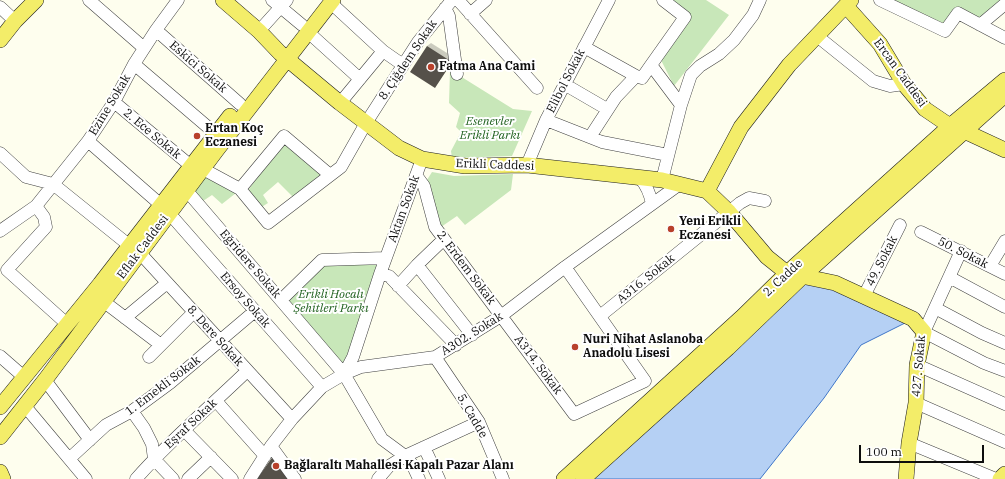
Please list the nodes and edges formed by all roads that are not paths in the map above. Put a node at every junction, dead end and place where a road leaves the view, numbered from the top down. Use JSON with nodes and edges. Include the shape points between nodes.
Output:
{"nodes":[{"id":1,"x":36,"y":0,"type":"edge"},
{"id":2,"x":89,"y":0,"type":"edge"},
{"id":3,"x":178,"y":0,"type":"edge"},
{"id":4,"x":223,"y":0,"type":"edge"},
{"id":5,"x":458,"y":0,"type":"edge"},
{"id":6,"x":486,"y":0,"type":"edge"},
{"id":7,"x":609,"y":0,"type":"edge"},
{"id":8,"x":663,"y":0,"type":"edge"},
{"id":9,"x":760,"y":0,"type":"edge"},
{"id":10,"x":880,"y":0,"type":"edge"},
{"id":11,"x":328,"y":1,"type":"edge"},
{"id":12,"x":844,"y":2,"type":"edge"},
{"id":13,"x":280,"y":3,"type":"edge"},
{"id":14,"x":449,"y":4,"type":"edge"},
{"id":15,"x":1005,"y":4,"type":"edge"},
{"id":16,"x":0,"y":7,"type":"edge"},
{"id":17,"x":470,"y":14,"type":"junction"},
{"id":18,"x":15,"y":21,"type":"junction"},
{"id":19,"x":980,"y":25,"type":"junction"},
{"id":20,"x":305,"y":29,"type":"junction"},
{"id":21,"x":156,"y":30,"type":"junction"},
{"id":22,"x":259,"y":31,"type":"junction"},
{"id":23,"x":817,"y":36,"type":"junction"},
{"id":24,"x":1005,"y":38,"type":"edge"},
{"id":25,"x":0,"y":40,"type":"edge"},
{"id":26,"x":584,"y":47,"type":"junction"},
{"id":27,"x":144,"y":48,"type":"junction"},
{"id":28,"x":383,"y":50,"type":"junction"},
{"id":29,"x":284,"y":56,"type":"junction"},
{"id":30,"x":134,"y":64,"type":"junction"},
{"id":31,"x":402,"y":65,"type":"junction"},
{"id":32,"x":651,"y":65,"type":"junction"},
{"id":33,"x":457,"y":74,"type":"dead end"},
{"id":34,"x":636,"y":76,"type":"junction"},
{"id":35,"x":360,"y":79,"type":"junction"},
{"id":36,"x":1005,"y":80,"type":"edge"},
{"id":37,"x":564,"y":84,"type":"junction"},
{"id":38,"x":904,"y":84,"type":"junction"},
{"id":39,"x":537,"y":88,"type":"dead end"},
{"id":40,"x":1005,"y":95,"type":"edge"},
{"id":41,"x":114,"y":102,"type":"junction"},
{"id":42,"x":340,"y":103,"type":"junction"},
{"id":43,"x":240,"y":104,"type":"junction"},
{"id":44,"x":681,"y":105,"type":"junction"},
{"id":45,"x":607,"y":109,"type":"junction"},
{"id":46,"x":546,"y":120,"type":"junction"},
{"id":47,"x":366,"y":123,"type":"junction"},
{"id":48,"x":957,"y":128,"type":"junction"},
{"id":49,"x":216,"y":134,"type":"junction"},
{"id":50,"x":590,"y":137,"type":"junction"},
{"id":51,"x":88,"y":141,"type":"junction"},
{"id":52,"x":1005,"y":150,"type":"edge"},
{"id":53,"x":0,"y":153,"type":"edge"},
{"id":54,"x":668,"y":155,"type":"junction"},
{"id":55,"x":422,"y":159,"type":"junction"},
{"id":56,"x":527,"y":165,"type":"junction"},
{"id":57,"x":197,"y":168,"type":"junction"},
{"id":58,"x":330,"y":175,"type":"junction"},
{"id":59,"x":416,"y":175,"type":"junction"},
{"id":60,"x":640,"y":178,"type":"junction"},
{"id":61,"x":662,"y":180,"type":"junction"},
{"id":62,"x":53,"y":184,"type":"junction"},
{"id":63,"x":680,"y":184,"type":"junction"},
{"id":64,"x":240,"y":189,"type":"junction"},
{"id":65,"x":187,"y":191,"type":"junction"},
{"id":66,"x":707,"y":192,"type":"junction"},
{"id":67,"x":765,"y":200,"type":"dead end"},
{"id":68,"x":652,"y":204,"type":"junction"},
{"id":69,"x":36,"y":206,"type":"junction"},
{"id":70,"x":165,"y":209,"type":"junction"},
{"id":71,"x":729,"y":212,"type":"junction"},
{"id":72,"x":900,"y":225,"type":"dead end"},
{"id":73,"x":0,"y":231,"type":"edge"},
{"id":74,"x":921,"y":232,"type":"dead end"},
{"id":75,"x":444,"y":239,"type":"junction"},
{"id":76,"x":1005,"y":241,"type":"edge"},
{"id":77,"x":135,"y":249,"type":"junction"},
{"id":78,"x":961,"y":251,"type":"junction"},
{"id":79,"x":385,"y":258,"type":"junction"},
{"id":80,"x":417,"y":264,"type":"junction"},
{"id":81,"x":990,"y":266,"type":"junction"},
{"id":82,"x":565,"y":267,"type":"junction"},
{"id":83,"x":787,"y":273,"type":"junction"},
{"id":84,"x":380,"y":274,"type":"junction"},
{"id":85,"x":1005,"y":274,"type":"edge"},
{"id":86,"x":803,"y":276,"type":"junction"},
{"id":87,"x":949,"y":277,"type":"junction"},
{"id":88,"x":167,"y":283,"type":"junction"},
{"id":89,"x":398,"y":286,"type":"junction"},
{"id":90,"x":864,"y":296,"type":"junction"},
{"id":91,"x":280,"y":300,"type":"junction"},
{"id":92,"x":103,"y":301,"type":"junction"},
{"id":93,"x":1005,"y":307,"type":"edge"},
{"id":94,"x":935,"y":308,"type":"junction"},
{"id":95,"x":194,"y":312,"type":"junction"},
{"id":96,"x":255,"y":312,"type":"junction"},
{"id":97,"x":501,"y":316,"type":"junction"},
{"id":98,"x":600,"y":316,"type":"junction"},
{"id":99,"x":125,"y":318,"type":"junction"},
{"id":100,"x":67,"y":324,"type":"junction"},
{"id":101,"x":924,"y":332,"type":"junction"},
{"id":102,"x":472,"y":334,"type":"junction"},
{"id":103,"x":220,"y":341,"type":"junction"},
{"id":104,"x":1005,"y":343,"type":"edge"},
{"id":105,"x":161,"y":345,"type":"junction"},
{"id":106,"x":456,"y":345,"type":"junction"},
{"id":107,"x":0,"y":356,"type":"edge"},
{"id":108,"x":150,"y":357,"type":"dead end"},
{"id":109,"x":435,"y":357,"type":"junction"},
{"id":110,"x":918,"y":365,"type":"junction"},
{"id":111,"x":247,"y":371,"type":"junction"},
{"id":112,"x":1005,"y":371,"type":"edge"},
{"id":113,"x":344,"y":374,"type":"junction"},
{"id":114,"x":24,"y":377,"type":"junction"},
{"id":115,"x":45,"y":380,"type":"junction"},
{"id":116,"x":322,"y":387,"type":"junction"},
{"id":117,"x":216,"y":401,"type":"junction"},
{"id":118,"x":916,"y":403,"type":"junction"},
{"id":119,"x":1005,"y":404,"type":"edge"},
{"id":120,"x":24,"y":406,"type":"junction"},
{"id":121,"x":0,"y":407,"type":"edge"},
{"id":122,"x":132,"y":411,"type":"junction"},
{"id":123,"x":292,"y":419,"type":"junction"},
{"id":124,"x":478,"y":422,"type":"junction"},
{"id":125,"x":184,"y":430,"type":"junction"},
{"id":126,"x":0,"y":437,"type":"edge"},
{"id":127,"x":90,"y":440,"type":"junction"},
{"id":128,"x":1005,"y":442,"type":"edge"},
{"id":129,"x":909,"y":443,"type":"junction"},
{"id":130,"x":424,"y":447,"type":"junction"},
{"id":131,"x":268,"y":451,"type":"junction"},
{"id":132,"x":405,"y":456,"type":"junction"},
{"id":133,"x":211,"y":457,"type":"junction"},
{"id":134,"x":70,"y":458,"type":"junction"},
{"id":135,"x":154,"y":459,"type":"junction"},
{"id":136,"x":0,"y":472,"type":"edge"},
{"id":137,"x":1005,"y":474,"type":"edge"},
{"id":138,"x":2,"y":479,"type":"edge"},
{"id":139,"x":86,"y":479,"type":"edge"},
{"id":140,"x":136,"y":479,"type":"edge"},
{"id":141,"x":173,"y":479,"type":"edge"},
{"id":142,"x":188,"y":479,"type":"edge"},
{"id":143,"x":232,"y":479,"type":"edge"},
{"id":144,"x":250,"y":479,"type":"edge"},
{"id":145,"x":295,"y":479,"type":"edge"},
{"id":146,"x":378,"y":479,"type":"edge"},
{"id":147,"x":419,"y":479,"type":"edge"},
{"id":148,"x":439,"y":479,"type":"edge"},
{"id":149,"x":503,"y":479,"type":"edge"},
{"id":150,"x":564,"y":479,"type":"edge"},
{"id":151,"x":583,"y":479,"type":"edge"},
{"id":152,"x":906,"y":479,"type":"edge"},
{"id":153,"x":996,"y":479,"type":"edge"},
{"id":154,"x":1000,"y":479,"type":"edge"}],
"edges":[{"from":1,"to":18,"type":"main road"},
{"from":2,"to":27,"type":"street"},
{"from":3,"to":21,"type":"street","name":"Ezine Sokak"},
{"from":4,"to":22,"type":"main road","name":"Erikli Caddesi"},
{"from":5,"to":17,"type":"street"},
{"from":6,"to":17,"type":"street"},
{"from":7,"to":26,"type":"street","name":"Elibol Sokak"},
{"from":8,"to":32,"type":"street","via":[[685,17]]},
{"from":9,"to":44,"type":"street","via":[[753,15],[734,40],[691,75]]},
{"from":10,"to":19,"type":"street","via":[[945,31],[958,13]]},
{"from":11,"to":20,"type":"main road"},
{"from":11,"to":28,"type":"street"},
{"from":12,"to":23,"type":"main road"},
{"from":12,"to":38,"type":"main road","name":"Ercan Caddesi","via":[[880,44]]},
{"from":13,"to":20,"type":"street"},
{"from":13,"to":22,"type":"street"},
{"from":14,"to":31,"type":"street","name":"8. Çiğdem Sokak"},
{"from":14,"to":33,"type":"street"},
{"from":15,"to":19,"type":"street"},
{"from":16,"to":18,"type":"street"},
{"from":17,"to":39,"type":"street"},
{"from":18,"to":25,"type":"main road"},
{"from":19,"to":24,"type":"street"},
{"from":20,"to":29,"type":"main road"},
{"from":20,"to":35,"type":"street"},
{"from":21,"to":27,"type":"street","name":"Ezine Sokak"},
{"from":21,"to":43,"type":"street","name":"Eskici Sokak"},
{"from":22,"to":29,"type":"main road","name":"Erikli Caddesi"},
{"from":23,"to":38,"type":"street","via":[[873,80],[890,86]]},
{"from":23,"to":66,"type":"main road","via":[[789,65],[741,127]]},
{"from":26,"to":34,"type":"street"},
{"from":26,"to":37,"type":"street","name":"Elibol Sokak"},
{"from":27,"to":30,"type":"street","name":"Ezine Sokak"},
{"from":28,"to":31,"type":"street"},
{"from":28,"to":35,"type":"street"},
{"from":29,"to":42,"type":"main road","name":"Erikli Caddesi"},
{"from":29,"to":43,"type":"main road","name":"Eflak Caddesi"},
{"from":29,"to":57,"type":"main road","name":"Eflak Caddesi"},
{"from":30,"to":41,"type":"street","name":"Ezine Sokak"},
{"from":30,"to":49,"type":"street"},
{"from":31,"to":47,"type":"street","name":"8. Çiğdem Sokak"},
{"from":32,"to":34,"type":"street","via":[[642,78]]},
{"from":32,"to":44,"type":"street"},
{"from":34,"to":45,"type":"street"},
{"from":35,"to":42,"type":"street"},
{"from":36,"to":48,"type":"main road","name":"2. Cadde"},
{"from":37,"to":45,"type":"street"},
{"from":37,"to":46,"type":"street","name":"Elibol Sokak"},
{"from":38,"to":48,"type":"main road","name":"Ercan Caddesi","via":[[925,109]]},
{"from":40,"to":48,"type":"main road","name":"2. Cadde"},
{"from":41,"to":51,"type":"street","name":"Ezine Sokak"},
{"from":41,"to":57,"type":"street","name":"2. Ece Sokak"},
{"from":42,"to":47,"type":"main road","name":"Erikli Caddesi"},
{"from":43,"to":49,"type":"main road","name":"Eflak Caddesi"},
{"from":44,"to":54,"type":"street"},
{"from":45,"to":50,"type":"street"},
{"from":46,"to":50,"type":"street"},
{"from":46,"to":56,"type":"street","name":"Elibol Sokak"},
{"from":47,"to":55,"type":"main road","name":"Erikli Caddesi","via":[[398,148]]},
{"from":47,"to":58,"type":"street","name":"8. Çiğdem Sokak","via":[[341,167]]},
{"from":48,"to":52,"type":"main road","name":"Ercan Caddesi"},
{"from":48,"to":83,"type":"main road","name":"2. Cadde"},
{"from":48,"to":86,"type":"main road","name":"2. Cadde"},
{"from":49,"to":57,"type":"main road","name":"Eflak Caddesi"},
{"from":50,"to":54,"type":"street","via":[[602,142]]},
{"from":51,"to":62,"type":"street","name":"Ezine Sokak"},
{"from":51,"to":70,"type":"street","name":"Ersoy Sokak"},
{"from":53,"to":62,"type":"street","via":[[26,177]]},
{"from":54,"to":61,"type":"street"},
{"from":55,"to":56,"type":"main road","name":"Erikli Caddesi","via":[[465,166]]},
{"from":55,"to":59,"type":"street","name":"Aktan Sokak"},
{"from":56,"to":60,"type":"main road","name":"Erikli Caddesi"},
{"from":57,"to":64,"type":"street","name":"2. Ece Sokak"},
{"from":57,"to":65,"type":"main road","name":"Eflak Caddesi"},
{"from":57,"to":70,"type":"main road","name":"Eflak Caddesi"},
{"from":58,"to":64,"type":"street","name":"8. Çiğdem Sokak","via":[[268,223]]},
{"from":58,"to":64,"type":"street","via":[[284,136]]},
{"from":59,"to":75,"type":"street","name":"2. Erdem Sokak","via":[[424,186],[435,227]]},
{"from":59,"to":79,"type":"street","name":"Aktan Sokak"},
{"from":60,"to":61,"type":"main road","name":"Erikli Caddesi"},
{"from":60,"to":68,"type":"street","via":[[651,194]]},
{"from":61,"to":63,"type":"main road","name":"Erikli Caddesi"},
{"from":62,"to":69,"type":"street","name":"Ezine Sokak"},
{"from":62,"to":77,"type":"street","name":"8. Dere Sokak"},
{"from":63,"to":66,"type":"main road","name":"Erikli Caddesi"},
{"from":63,"to":68,"type":"street","name":"A302. Sokak"},
{"from":65,"to":70,"type":"main road","name":"Eflak Caddesi"},
{"from":65,"to":91,"type":"street","name":"Eğridere Sokak"},
{"from":66,"to":71,"type":"main road","name":"Erikli Caddesi"},
{"from":67,"to":71,"type":"street","name":"A316. Sokak","via":[[749,198]]},
{"from":68,"to":82,"type":"street","name":"A302. Sokak"},
{"from":69,"to":73,"type":"street","name":"Ezine Sokak"},
{"from":69,"to":100,"type":"street","via":[[44,217],[46,227],[7,270]]},
{"from":70,"to":77,"type":"main road","name":"Eflak Caddesi"},
{"from":70,"to":96,"type":"street","name":"Ersoy Sokak"},
{"from":71,"to":83,"type":"main road","name":"Erikli Caddesi","via":[[767,257]]},
{"from":71,"to":98,"type":"street","name":"A316. Sokak"},
{"from":72,"to":90,"type":"street","name":"49. Sokak"},
{"from":74,"to":78,"type":"street","name":"50. Sokak"},
{"from":75,"to":80,"type":"street"},
{"from":75,"to":97,"type":"street","name":"2. Erdem Sokak"},
{"from":76,"to":81,"type":"street"},
{"from":77,"to":88,"type":"street","name":"8. Dere Sokak"},
{"from":77,"to":92,"type":"main road","name":"Eflak Caddesi"},
{"from":77,"to":100,"type":"main road","name":"Eflak Caddesi"},
{"from":78,"to":81,"type":"street","name":"50. Sokak"},
{"from":78,"to":87,"type":"street"},
{"from":79,"to":84,"type":"street","name":"Aktan Sokak"},
{"from":79,"to":91,"type":"street","name":"Aktan Sokak","via":[[322,260]]},
{"from":80,"to":89,"type":"street"},
{"from":80,"to":102,"type":"street"},
{"from":81,"to":85,"type":"street","name":"50. Sokak"},
{"from":82,"to":97,"type":"street","name":"A302. Sokak"},
{"from":82,"to":98,"type":"street"},
{"from":83,"to":86,"type":"main road","name":"427. Sokak"},
{"from":83,"to":150,"type":"main road","name":"2. Cadde"},
{"from":84,"to":89,"type":"street","via":[[388,276]]},
{"from":84,"to":113,"type":"street","name":"Aktan Sokak"},
{"from":86,"to":90,"type":"main road","name":"427. Sokak","via":[[835,283]]},
{"from":86,"to":151,"type":"main road","name":"2. Cadde","via":[[728,348]]},
{"from":87,"to":93,"type":"street"},
{"from":87,"to":94,"type":"street"},
{"from":88,"to":95,"type":"street","name":"8. Dere Sokak"},
{"from":88,"to":99,"type":"street"},
{"from":89,"to":106,"type":"street"},
{"from":90,"to":101,"type":"main road","name":"427. Sokak","via":[[913,319]]},
{"from":91,"to":113,"type":"street","name":"Eğridere Sokak"},
{"from":92,"to":99,"type":"street"},
{"from":92,"to":115,"type":"main road","name":"Eflak Caddesi"},
{"from":94,"to":101,"type":"street"},
{"from":94,"to":104,"type":"street"},
{"from":95,"to":103,"type":"street","name":"8. Dere Sokak"},
{"from":95,"to":105,"type":"street"},
{"from":96,"to":103,"type":"street","name":"1. Emekli Sokak"},
{"from":96,"to":116,"type":"street","name":"Ersoy Sokak"},
{"from":97,"to":98,"type":"street","name":"A314. Sokak","via":[[574,414],[645,381]]},
{"from":97,"to":102,"type":"street","name":"A302. Sokak"},
{"from":99,"to":105,"type":"street"},
{"from":100,"to":114,"type":"main road","name":"Eflak Caddesi"},
{"from":101,"to":110,"type":"main road","name":"427. Sokak"},
{"from":101,"to":112,"type":"street"},
{"from":102,"to":106,"type":"street","name":"A302. Sokak"},
{"from":103,"to":111,"type":"street","name":"8. Dere Sokak"},
{"from":103,"to":122,"type":"street","name":"1. Emekli Sokak"},
{"from":105,"to":108,"type":"street"},
{"from":106,"to":109,"type":"street","name":"A302. Sokak"},
{"from":107,"to":114,"type":"street"},
{"from":109,"to":113,"type":"street","name":"A302. Sokak","via":[[361,367]]},
{"from":109,"to":124,"type":"street","name":"5. Cadde"},
{"from":110,"to":118,"type":"main road","name":"427. Sokak"},
{"from":110,"to":119,"type":"street"},
{"from":111,"to":117,"type":"street","name":"Eşraf Sokak"},
{"from":111,"to":123,"type":"street","name":"8. Dere Sokak"},
{"from":113,"to":116,"type":"street","name":"A302. Sokak"},
{"from":113,"to":132,"type":"street","name":"Eğridere Sokak","via":[[382,439]]},
{"from":114,"to":121,"type":"main road","name":"Eflak Caddesi"},
{"from":115,"to":120,"type":"main road","name":"Eflak Caddesi"},
{"from":115,"to":127,"type":"street"},
{"from":116,"to":123,"type":"street","name":"A302. Sokak"},
{"from":117,"to":125,"type":"street","name":"Eşraf Sokak"},
{"from":117,"to":131,"type":"street"},
{"from":118,"to":128,"type":"street"},
{"from":118,"to":129,"type":"main road","name":"427. Sokak"},
{"from":120,"to":126,"type":"main road","name":"Eflak Caddesi"},
{"from":120,"to":134,"type":"street"},
{"from":122,"to":127,"type":"street","name":"1. Emekli Sokak","via":[[106,425]]},
{"from":122,"to":135,"type":"street","via":[[152,444]]},
{"from":123,"to":131,"type":"street","name":"A302. Sokak"},
{"from":124,"to":130,"type":"street"},
{"from":124,"to":149,"type":"street","name":"5. Cadde"},
{"from":125,"to":133,"type":"street"},
{"from":125,"to":135,"type":"street","name":"Eşraf Sokak"},
{"from":127,"to":134,"type":"street","name":"1. Emekli Sokak"},
{"from":129,"to":152,"type":"main road","name":"427. Sokak"},
{"from":129,"to":153,"type":"street"},
{"from":130,"to":132,"type":"street"},
{"from":130,"to":148,"type":"street"},
{"from":131,"to":144,"type":"street","name":"A302. Sokak"},
{"from":131,"to":145,"type":"street"},
{"from":132,"to":146,"type":"street","via":[[389,466]]},
{"from":132,"to":147,"type":"street","name":"Eğridere Sokak"},
{"from":133,"to":142,"type":"street"},
{"from":133,"to":143,"type":"street"},
{"from":134,"to":139,"type":"street"},
{"from":135,"to":140,"type":"street","name":"Eşraf Sokak"},
{"from":135,"to":141,"type":"street"},
{"from":136,"to":138,"type":"main road"},
{"from":137,"to":154,"type":"main road"}]}
